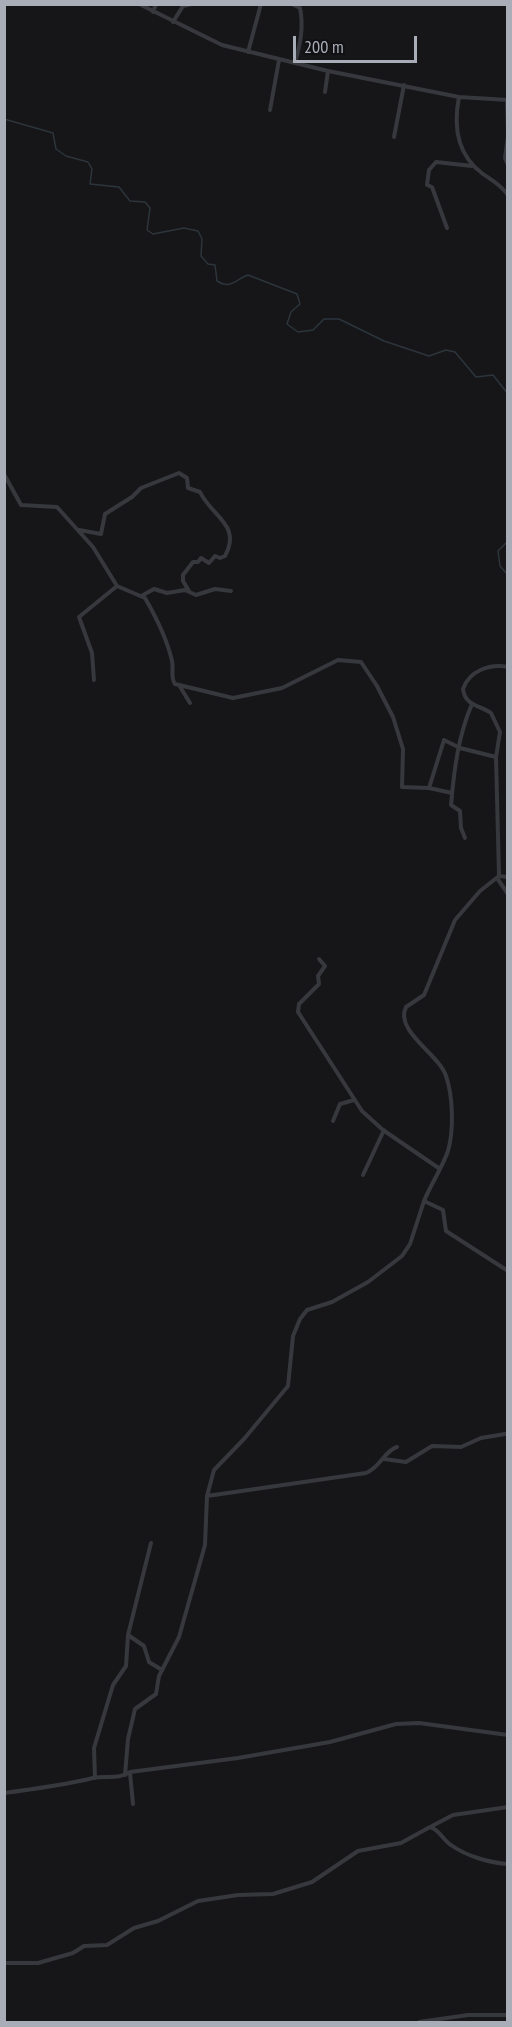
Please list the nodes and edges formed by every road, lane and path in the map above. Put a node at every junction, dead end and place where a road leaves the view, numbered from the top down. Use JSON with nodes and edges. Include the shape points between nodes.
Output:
{"nodes":[{"id":1,"x":139,"y":4,"type":"edge"},
{"id":2,"x":156,"y":4,"type":"edge"},
{"id":3,"x":192,"y":4,"type":"edge"},
{"id":4,"x":261,"y":4,"type":"edge"},
{"id":5,"x":292,"y":4,"type":"edge"},
{"id":6,"x":153,"y":12,"type":"junction"},
{"id":7,"x":173,"y":22,"type":"junction"},
{"id":8,"x":248,"y":52,"type":"junction"},
{"id":9,"x":279,"y":60,"type":"junction"},
{"id":10,"x":295,"y":63,"type":"junction"},
{"id":11,"x":328,"y":71,"type":"junction"},
{"id":12,"x":404,"y":85,"type":"junction"},
{"id":13,"x":325,"y":92,"type":"dead end"},
{"id":14,"x":459,"y":97,"type":"junction"},
{"id":15,"x":507,"y":100,"type":"edge"},
{"id":16,"x":270,"y":110,"type":"dead end"},
{"id":17,"x":507,"y":135,"type":"edge"},
{"id":18,"x":394,"y":137,"type":"dead end"},
{"id":19,"x":507,"y":165,"type":"edge"},
{"id":20,"x":473,"y":166,"type":"junction"},
{"id":21,"x":507,"y":195,"type":"edge"},
{"id":22,"x":447,"y":228,"type":"dead end"},
{"id":23,"x":4,"y":474,"type":"edge"},
{"id":24,"x":78,"y":530,"type":"junction"},
{"id":25,"x":117,"y":586,"type":"junction"},
{"id":26,"x":189,"y":591,"type":"junction"},
{"id":27,"x":231,"y":591,"type":"dead end"},
{"id":28,"x":143,"y":595,"type":"junction"},
{"id":29,"x":507,"y":667,"type":"edge"},
{"id":30,"x":94,"y":680,"type":"dead end"},
{"id":31,"x":179,"y":685,"type":"junction"},
{"id":32,"x":190,"y":703,"type":"dead end"},
{"id":33,"x":472,"y":704,"type":"junction"},
{"id":34,"x":460,"y":748,"type":"junction"},
{"id":35,"x":496,"y":757,"type":"junction"},
{"id":36,"x":429,"y":788,"type":"junction"},
{"id":37,"x":452,"y":793,"type":"junction"},
{"id":38,"x":465,"y":838,"type":"dead end"},
{"id":39,"x":498,"y":877,"type":"junction"},
{"id":40,"x":507,"y":877,"type":"edge"},
{"id":41,"x":507,"y":894,"type":"edge"},
{"id":42,"x":319,"y":959,"type":"dead end"},
{"id":43,"x":354,"y":1100,"type":"junction"},
{"id":44,"x":333,"y":1121,"type":"dead end"},
{"id":45,"x":384,"y":1130,"type":"junction"},
{"id":46,"x":440,"y":1169,"type":"junction"},
{"id":47,"x":363,"y":1175,"type":"dead end"},
{"id":48,"x":424,"y":1201,"type":"junction"},
{"id":49,"x":507,"y":1272,"type":"edge"},
{"id":50,"x":505,"y":1434,"type":"dead end"},
{"id":51,"x":397,"y":1446,"type":"dead end"},
{"id":52,"x":384,"y":1459,"type":"junction"},
{"id":53,"x":207,"y":1496,"type":"junction"},
{"id":54,"x":151,"y":1543,"type":"dead end"},
{"id":55,"x":128,"y":1635,"type":"junction"},
{"id":56,"x":163,"y":1671,"type":"junction"},
{"id":57,"x":507,"y":1735,"type":"edge"},
{"id":58,"x":128,"y":1773,"type":"junction"},
{"id":59,"x":95,"y":1778,"type":"junction"},
{"id":60,"x":4,"y":1793,"type":"edge"},
{"id":61,"x":133,"y":1804,"type":"dead end"},
{"id":62,"x":507,"y":1807,"type":"edge"},
{"id":63,"x":432,"y":1826,"type":"junction"},
{"id":64,"x":507,"y":1864,"type":"edge"},
{"id":65,"x":4,"y":1964,"type":"edge"},
{"id":66,"x":507,"y":2015,"type":"edge"},
{"id":67,"x":419,"y":2022,"type":"edge"}],
"edges":[{"from":1,"to":6,"type":"street"},
{"from":2,"to":6,"type":"street"},
{"from":3,"to":7,"type":"street","via":[[183,6]]},
{"from":4,"to":8,"type":"street"},
{"from":5,"to":10,"type":"street","via":[[301,12],[301,42]]},
{"from":6,"to":7,"type":"street"},
{"from":7,"to":8,"type":"street","via":[[214,43]]},
{"from":8,"to":9,"type":"street"},
{"from":9,"to":10,"type":"street"},
{"from":9,"to":16,"type":"street"},
{"from":10,"to":11,"type":"street"},
{"from":11,"to":12,"type":"street"},
{"from":11,"to":13,"type":"street"},
{"from":12,"to":14,"type":"street"},
{"from":12,"to":18,"type":"street"},
{"from":14,"to":15,"type":"street"},
{"from":14,"to":20,"type":"street","via":[[458,140]]},
{"from":15,"to":17,"type":"street"},
{"from":17,"to":19,"type":"street"},
{"from":20,"to":21,"type":"street","via":[[499,183]]},
{"from":20,"to":22,"type":"street","via":[[436,162],[429,170],[427,185],[432,187]]},
{"from":23,"to":24,"type":"street","via":[[21,505],[52,505]]},
{"from":24,"to":25,"type":"street","via":[[102,559]]},
{"from":24,"to":26,"type":"street","via":[[101,534],[105,513],[141,488],[179,473],[187,478],[188,488],[200,492],[230,533],[225,556],[215,556],[209,563],[201,558],[185,572],[183,581]]},
{"from":25,"to":28,"type":"street"},
{"from":25,"to":30,"type":"street","via":[[79,617],[92,653]]},
{"from":26,"to":27,"type":"street","via":[[196,595],[214,589]]},
{"from":26,"to":28,"type":"street","via":[[176,589],[167,593],[154,589]]},
{"from":28,"to":31,"type":"street","via":[[169,651],[172,682]]},
{"from":29,"to":33,"type":"street","via":[[490,666],[472,677],[463,689]]},
{"from":31,"to":32,"type":"street"},
{"from":31,"to":36,"type":"street","via":[[233,698],[282,688],[338,660],[361,662],[393,717],[403,749],[402,786]]},
{"from":33,"to":34,"type":"street"},
{"from":33,"to":35,"type":"street","via":[[488,710],[496,720],[500,732]]},
{"from":34,"to":35,"type":"street"},
{"from":34,"to":36,"type":"street","via":[[442,741]]},
{"from":34,"to":37,"type":"street","via":[[453,768]]},
{"from":35,"to":39,"type":"street"},
{"from":36,"to":37,"type":"street"},
{"from":37,"to":38,"type":"street","via":[[452,807],[460,811],[460,828]]},
{"from":39,"to":40,"type":"street"},
{"from":39,"to":41,"type":"street"},
{"from":39,"to":46,"type":"street","via":[[455,920],[424,995],[404,1011],[411,1033],[444,1070],[447,1079],[449,1145]]},
{"from":42,"to":43,"type":"street","via":[[326,966],[318,976],[319,984],[299,1004],[298,1012]]},
{"from":43,"to":44,"type":"street","via":[[340,1104]]},
{"from":43,"to":45,"type":"street"},
{"from":45,"to":46,"type":"street"},
{"from":45,"to":47,"type":"street"},
{"from":46,"to":48,"type":"street"},
{"from":48,"to":49,"type":"street","via":[[441,1208],[446,1231]]},
{"from":48,"to":53,"type":"street","via":[[402,1256],[370,1281],[332,1302],[311,1308],[300,1319],[293,1336],[288,1386],[217,1465],[209,1480]]},
{"from":50,"to":52,"type":"street","via":[[461,1447],[432,1446],[406,1462]]},
{"from":51,"to":52,"type":"street","via":[[388,1450]]},
{"from":52,"to":53,"type":"street","via":[[366,1473]]},
{"from":53,"to":56,"type":"street","via":[[206,1545],[179,1637]]},
{"from":54,"to":55,"type":"street"},
{"from":55,"to":56,"type":"street","via":[[144,1646],[149,1662]]},
{"from":55,"to":59,"type":"street","via":[[126,1666],[113,1685],[94,1748]]},
{"from":56,"to":58,"type":"street","via":[[156,1694],[135,1709],[128,1739]]},
{"from":57,"to":58,"type":"street","via":[[419,1723],[396,1724],[320,1744]]},
{"from":58,"to":59,"type":"street"},
{"from":58,"to":61,"type":"street"},
{"from":59,"to":60,"type":"street","via":[[42,1790]]},
{"from":62,"to":63,"type":"street","via":[[453,1815]]},
{"from":63,"to":64,"type":"street","via":[[461,1851]]},
{"from":63,"to":65,"type":"street","via":[[401,1843],[358,1851],[312,1882],[273,1894],[198,1901],[134,1928],[110,1944],[84,1946],[38,1963]]},
{"from":66,"to":67,"type":"street","via":[[468,2015]]}]}
